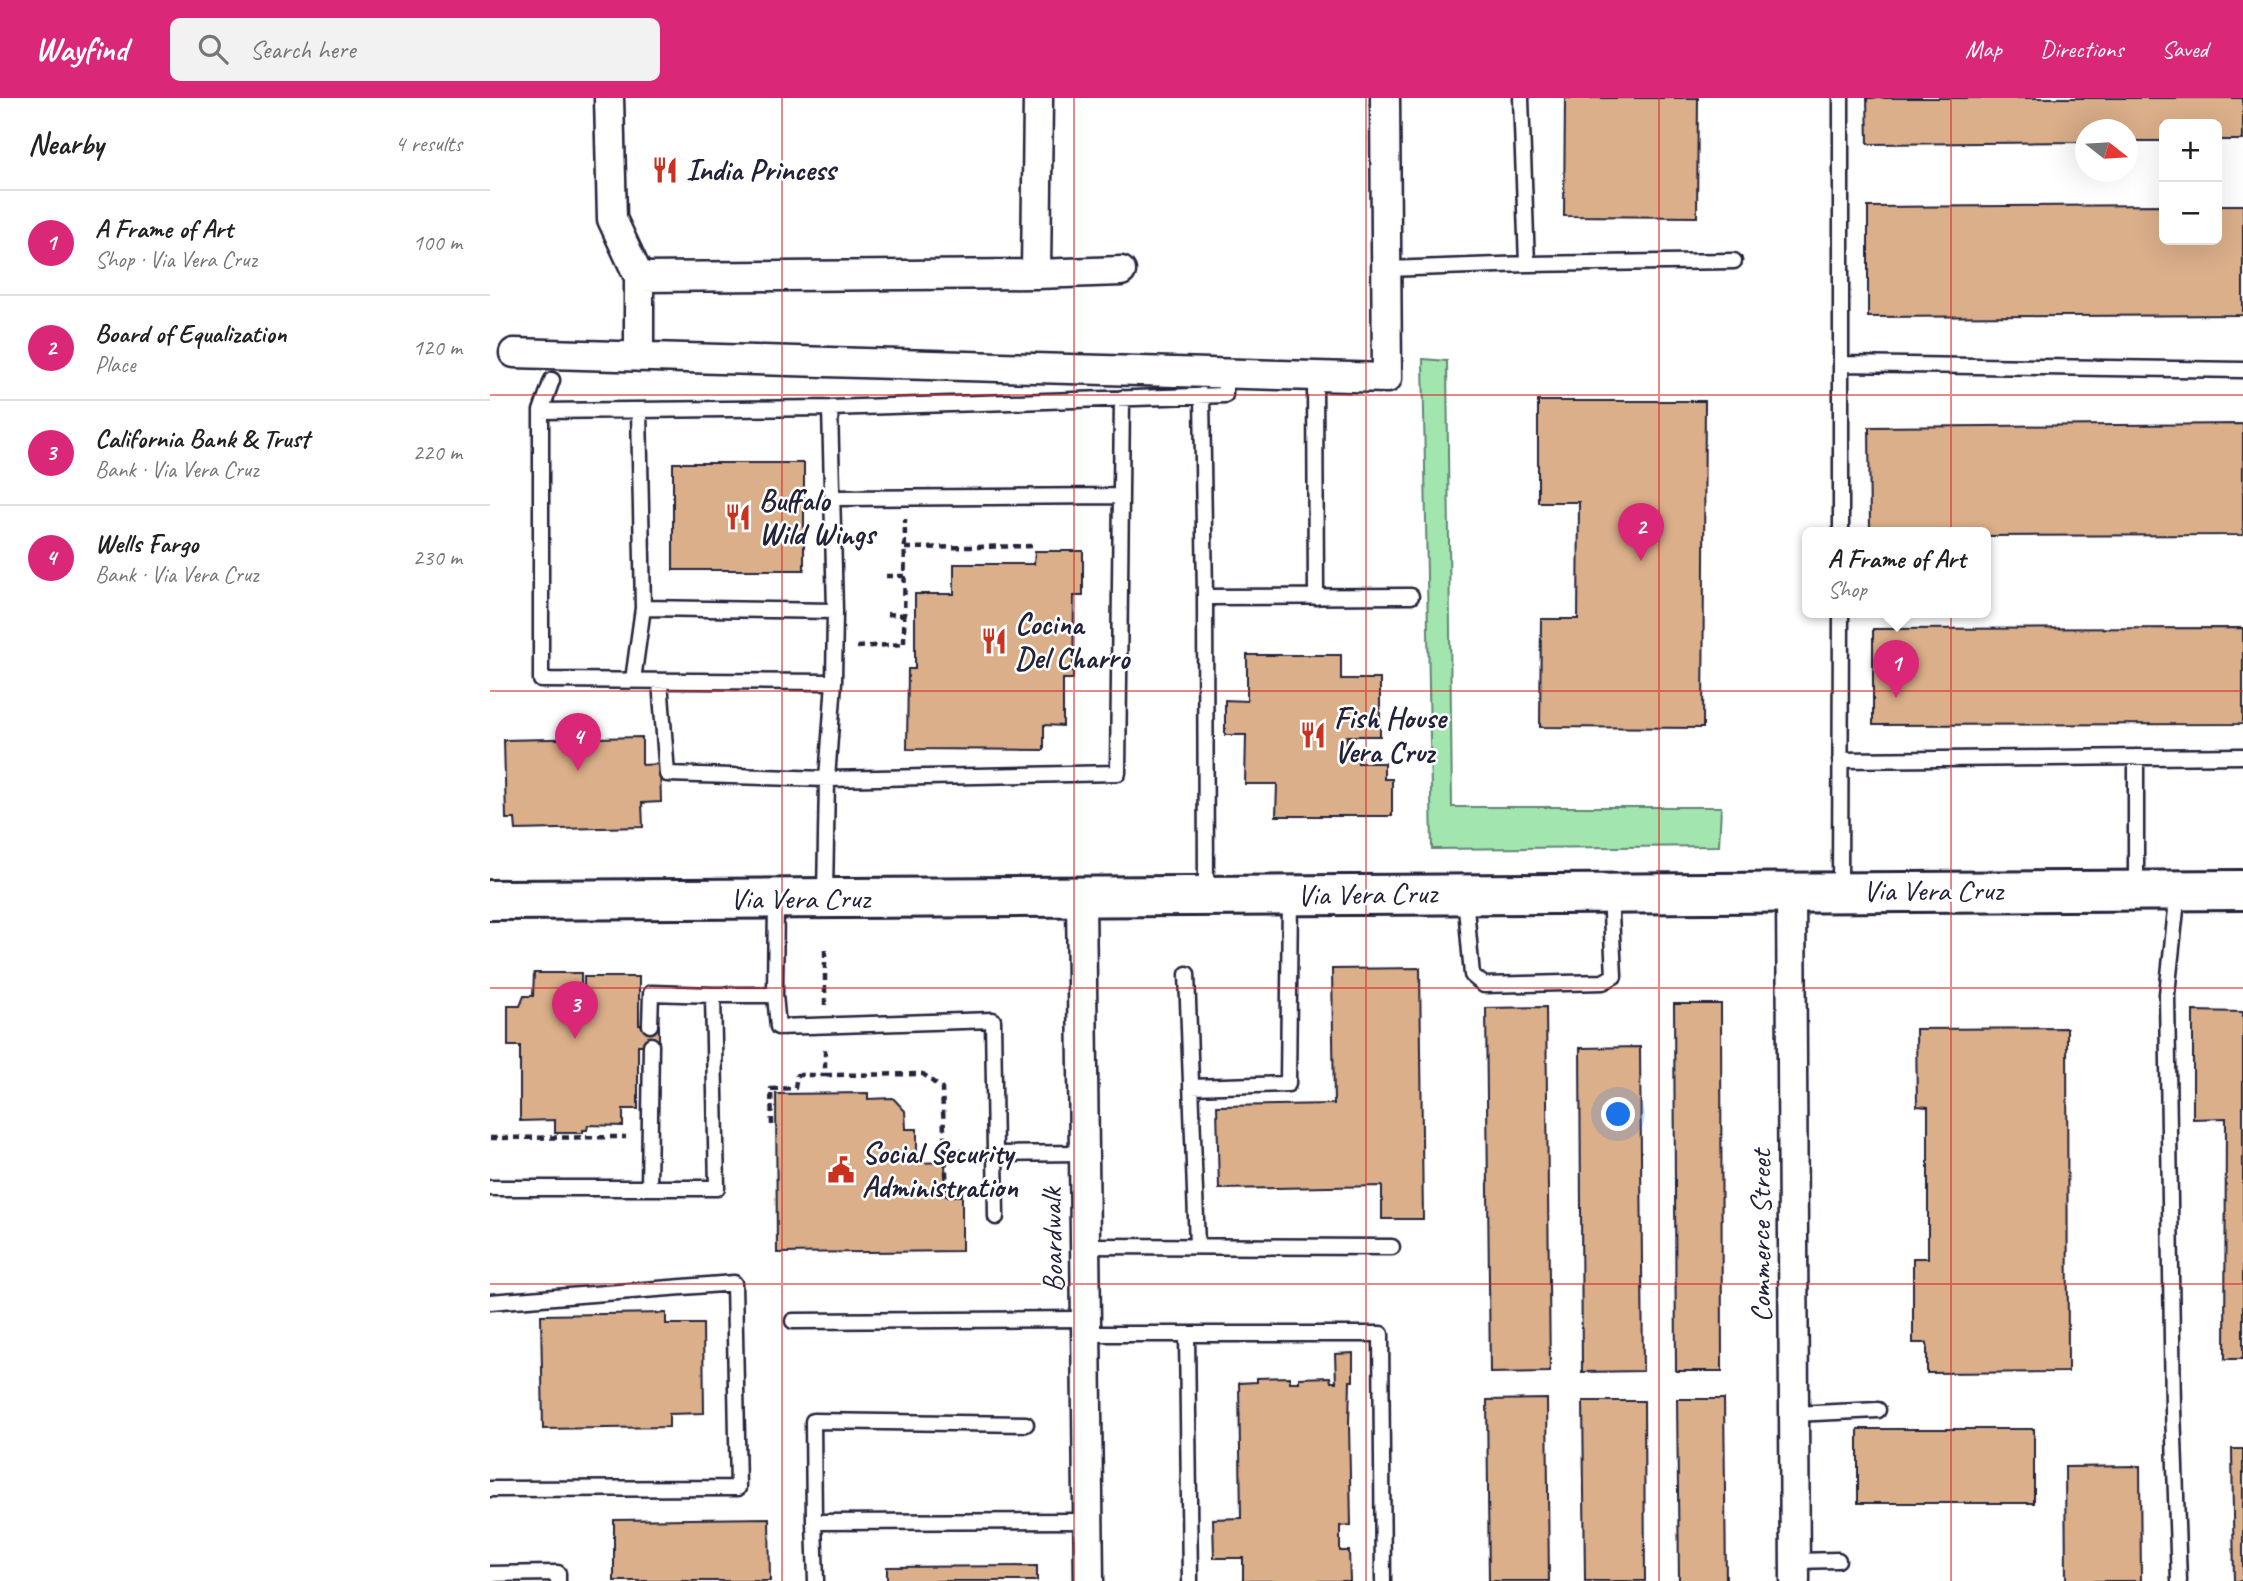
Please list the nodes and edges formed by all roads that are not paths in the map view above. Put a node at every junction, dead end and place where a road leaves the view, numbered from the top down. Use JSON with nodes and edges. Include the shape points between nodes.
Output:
{"nodes":[{"id":1,"x":609,"y":98,"type":"edge"},
{"id":2,"x":1038,"y":98,"type":"edge"},
{"id":3,"x":1385,"y":98,"type":"edge"},
{"id":4,"x":1521,"y":98,"type":"edge"},
{"id":5,"x":1841,"y":98,"type":"edge"},
{"id":6,"x":1734,"y":261,"type":"dead end"},
{"id":7,"x":1527,"y":264,"type":"junction"},
{"id":8,"x":1387,"y":269,"type":"junction"},
{"id":9,"x":1121,"y":271,"type":"dead end"},
{"id":10,"x":1036,"y":274,"type":"junction"},
{"id":11,"x":639,"y":277,"type":"junction"},
{"id":12,"x":514,"y":353,"type":"dead end"},
{"id":13,"x":639,"y":357,"type":"junction"},
{"id":14,"x":1841,"y":365,"type":"junction"},
{"id":15,"x":2243,"y":370,"type":"edge"},
{"id":16,"x":1225,"y":374,"type":"junction"},
{"id":17,"x":1315,"y":376,"type":"junction"},
{"id":18,"x":552,"y":380,"type":"dead end"},
{"id":19,"x":1202,"y":395,"type":"junction"},
{"id":20,"x":1122,"y":398,"type":"junction"},
{"id":21,"x":830,"y":408,"type":"junction"},
{"id":22,"x":639,"y":410,"type":"junction"},
{"id":23,"x":541,"y":411,"type":"junction"},
{"id":24,"x":1121,"y":496,"type":"junction"},
{"id":25,"x":832,"y":498,"type":"junction"},
{"id":26,"x":1841,"y":527,"type":"edge"},
{"id":27,"x":1411,"y":596,"type":"dead end"},
{"id":28,"x":1205,"y":597,"type":"junction"},
{"id":29,"x":1316,"y":597,"type":"junction"},
{"id":30,"x":643,"y":608,"type":"junction"},
{"id":31,"x":835,"y":611,"type":"junction"},
{"id":32,"x":1841,"y":618,"type":"edge"},
{"id":33,"x":633,"y":680,"type":"junction"},
{"id":34,"x":660,"y":681,"type":"junction"},
{"id":35,"x":834,"y":682,"type":"junction"},
{"id":36,"x":2243,"y":756,"type":"edge"},
{"id":37,"x":2136,"y":757,"type":"junction"},
{"id":38,"x":1840,"y":760,"type":"junction"},
{"id":39,"x":827,"y":779,"type":"junction"},
{"id":40,"x":1791,"y":890,"type":"junction"},
{"id":41,"x":1840,"y":890,"type":"junction"},
{"id":42,"x":2136,"y":890,"type":"junction"},
{"id":43,"x":2178,"y":890,"type":"junction"},
{"id":44,"x":2243,"y":890,"type":"edge"},
{"id":45,"x":1610,"y":892,"type":"junction"},
{"id":46,"x":1464,"y":894,"type":"junction"},
{"id":47,"x":1290,"y":895,"type":"junction"},
{"id":48,"x":1206,"y":896,"type":"junction"},
{"id":49,"x":776,"y":898,"type":"junction"},
{"id":50,"x":825,"y":898,"type":"junction"},
{"id":51,"x":1081,"y":898,"type":"junction"},
{"id":52,"x":490,"y":900,"type":"edge"},
{"id":53,"x":1187,"y":974,"type":"dead end"},
{"id":54,"x":713,"y":995,"type":"junction"},
{"id":55,"x":775,"y":995,"type":"junction"},
{"id":56,"x":650,"y":1025,"type":"dead end"},
{"id":57,"x":651,"y":1045,"type":"dead end"},
{"id":58,"x":1191,"y":1087,"type":"junction"},
{"id":59,"x":1084,"y":1153,"type":"junction"},
{"id":60,"x":995,"y":1154,"type":"junction"},
{"id":61,"x":490,"y":1188,"type":"edge"},
{"id":62,"x":649,"y":1188,"type":"junction"},
{"id":63,"x":996,"y":1217,"type":"dead end"},
{"id":64,"x":1085,"y":1246,"type":"junction"},
{"id":65,"x":1197,"y":1246,"type":"junction"},
{"id":66,"x":1392,"y":1247,"type":"dead end"},
{"id":67,"x":490,"y":1302,"type":"edge"},
{"id":68,"x":793,"y":1321,"type":"dead end"},
{"id":69,"x":1086,"y":1326,"type":"junction"},
{"id":70,"x":1187,"y":1334,"type":"junction"},
{"id":71,"x":1878,"y":1410,"type":"dead end"},
{"id":72,"x":1794,"y":1414,"type":"junction"},
{"id":73,"x":1026,"y":1424,"type":"dead end"},
{"id":74,"x":490,"y":1489,"type":"edge"},
{"id":75,"x":1088,"y":1521,"type":"junction"},
{"id":76,"x":814,"y":1522,"type":"junction"},
{"id":77,"x":1838,"y":1560,"type":"dead end"},
{"id":78,"x":1795,"y":1571,"type":"edge"},
{"id":79,"x":490,"y":1574,"type":"edge"},
{"id":80,"x":558,"y":1581,"type":"edge"},
{"id":81,"x":816,"y":1581,"type":"edge"},
{"id":82,"x":1089,"y":1581,"type":"edge"},
{"id":83,"x":1190,"y":1581,"type":"edge"},
{"id":84,"x":1383,"y":1581,"type":"edge"},
{"id":85,"x":2179,"y":1581,"type":"edge"}],
"edges":[{"from":1,"to":11,"type":"street","via":[[612,219]]},
{"from":2,"to":10,"type":"street"},
{"from":3,"to":8,"type":"street"},
{"from":4,"to":7,"type":"lane"},
{"from":5,"to":14,"type":"lane"},
{"from":6,"to":7,"type":"lane"},
{"from":7,"to":8,"type":"lane"},
{"from":8,"to":17,"type":"street","via":[[1387,378]]},
{"from":9,"to":10,"type":"street"},
{"from":10,"to":11,"type":"street"},
{"from":11,"to":13,"type":"street"},
{"from":12,"to":13,"type":"street"},
{"from":13,"to":16,"type":"street"},
{"from":14,"to":15,"type":"lane"},
{"from":14,"to":26,"type":"lane"},
{"from":16,"to":17,"type":"street"},
{"from":16,"to":19,"type":"lane","via":[[1225,395]]},
{"from":17,"to":29,"type":"lane"},
{"from":18,"to":23,"type":"lane"},
{"from":19,"to":20,"type":"lane"},
{"from":19,"to":28,"type":"lane"},
{"from":20,"to":21,"type":"lane"},
{"from":20,"to":24,"type":"lane"},
{"from":21,"to":22,"type":"lane"},
{"from":21,"to":25,"type":"lane"},
{"from":22,"to":23,"type":"lane"},
{"from":22,"to":30,"type":"lane"},
{"from":23,"to":33,"type":"lane","via":[[541,680]]},
{"from":24,"to":25,"type":"lane"},
{"from":24,"to":39,"type":"lane","via":[[1118,773]]},
{"from":25,"to":31,"type":"lane"},
{"from":27,"to":29,"type":"lane"},
{"from":28,"to":29,"type":"lane"},
{"from":28,"to":48,"type":"lane"},
{"from":30,"to":31,"type":"lane"},
{"from":30,"to":33,"type":"lane"},
{"from":31,"to":35,"type":"lane"},
{"from":32,"to":38,"type":"lane"},
{"from":33,"to":34,"type":"lane"},
{"from":34,"to":35,"type":"lane"},
{"from":34,"to":39,"type":"lane","via":[[667,774]]},
{"from":35,"to":39,"type":"lane"},
{"from":36,"to":37,"type":"lane"},
{"from":37,"to":38,"type":"lane"},
{"from":37,"to":42,"type":"lane"},
{"from":38,"to":41,"type":"lane"},
{"from":39,"to":50,"type":"lane"},
{"from":40,"to":41,"type":"main road","name":"Via Vera Cruz"},
{"from":40,"to":45,"type":"main road","name":"Via Vera Cruz"},
{"from":40,"to":72,"type":"street","name":"Commerce Street"},
{"from":41,"to":42,"type":"main road","name":"Via Vera Cruz"},
{"from":42,"to":43,"type":"main road","name":"Via Vera Cruz"},
{"from":43,"to":44,"type":"main road","name":"Via Vera Cruz"},
{"from":43,"to":85,"type":"lane","via":[[2167,994]]},
{"from":45,"to":46,"type":"main road","name":"Via Vera Cruz"},
{"from":45,"to":46,"type":"lane","via":[[1614,976],[1603,982],[1484,985],[1472,975]]},
{"from":46,"to":47,"type":"main road","name":"Via Vera Cruz"},
{"from":47,"to":48,"type":"main road","name":"Via Vera Cruz"},
{"from":47,"to":58,"type":"lane","via":[[1288,1084]]},
{"from":48,"to":51,"type":"main road","name":"Via Vera Cruz"},
{"from":49,"to":50,"type":"main road","name":"Via Vera Cruz"},
{"from":49,"to":52,"type":"main road","name":"Via Vera Cruz"},
{"from":49,"to":55,"type":"lane"},
{"from":50,"to":51,"type":"main road","name":"Via Vera Cruz"},
{"from":51,"to":59,"type":"street","name":"Boardwalk"},
{"from":53,"to":58,"type":"lane"},
{"from":54,"to":55,"type":"lane"},
{"from":54,"to":56,"type":"lane","via":[[651,993]]},
{"from":54,"to":62,"type":"lane","via":[[717,1188]]},
{"from":55,"to":60,"type":"lane","via":[[778,1027],[993,1020]]},
{"from":57,"to":62,"type":"lane"},
{"from":58,"to":65,"type":"lane"},
{"from":59,"to":60,"type":"lane"},
{"from":59,"to":64,"type":"street","name":"Boardwalk"},
{"from":60,"to":63,"type":"lane"},
{"from":61,"to":62,"type":"lane"},
{"from":64,"to":65,"type":"lane"},
{"from":64,"to":69,"type":"street","name":"Boardwalk"},
{"from":65,"to":66,"type":"lane"},
{"from":67,"to":74,"type":"lane","via":[[734,1283],[738,1488]]},
{"from":68,"to":69,"type":"lane"},
{"from":69,"to":70,"type":"lane"},
{"from":69,"to":75,"type":"street","name":"Boardwalk"},
{"from":70,"to":83,"type":"lane"},
{"from":70,"to":84,"type":"lane","via":[[1381,1334]]},
{"from":71,"to":72,"type":"lane"},
{"from":72,"to":78,"type":"street","name":"Commerce Street"},
{"from":73,"to":76,"type":"lane","via":[[813,1421]]},
{"from":75,"to":76,"type":"lane"},
{"from":75,"to":82,"type":"street","name":"Boardwalk"},
{"from":76,"to":81,"type":"lane"},
{"from":77,"to":78,"type":"lane"},
{"from":79,"to":80,"type":"lane","via":[[558,1573]]}]}
